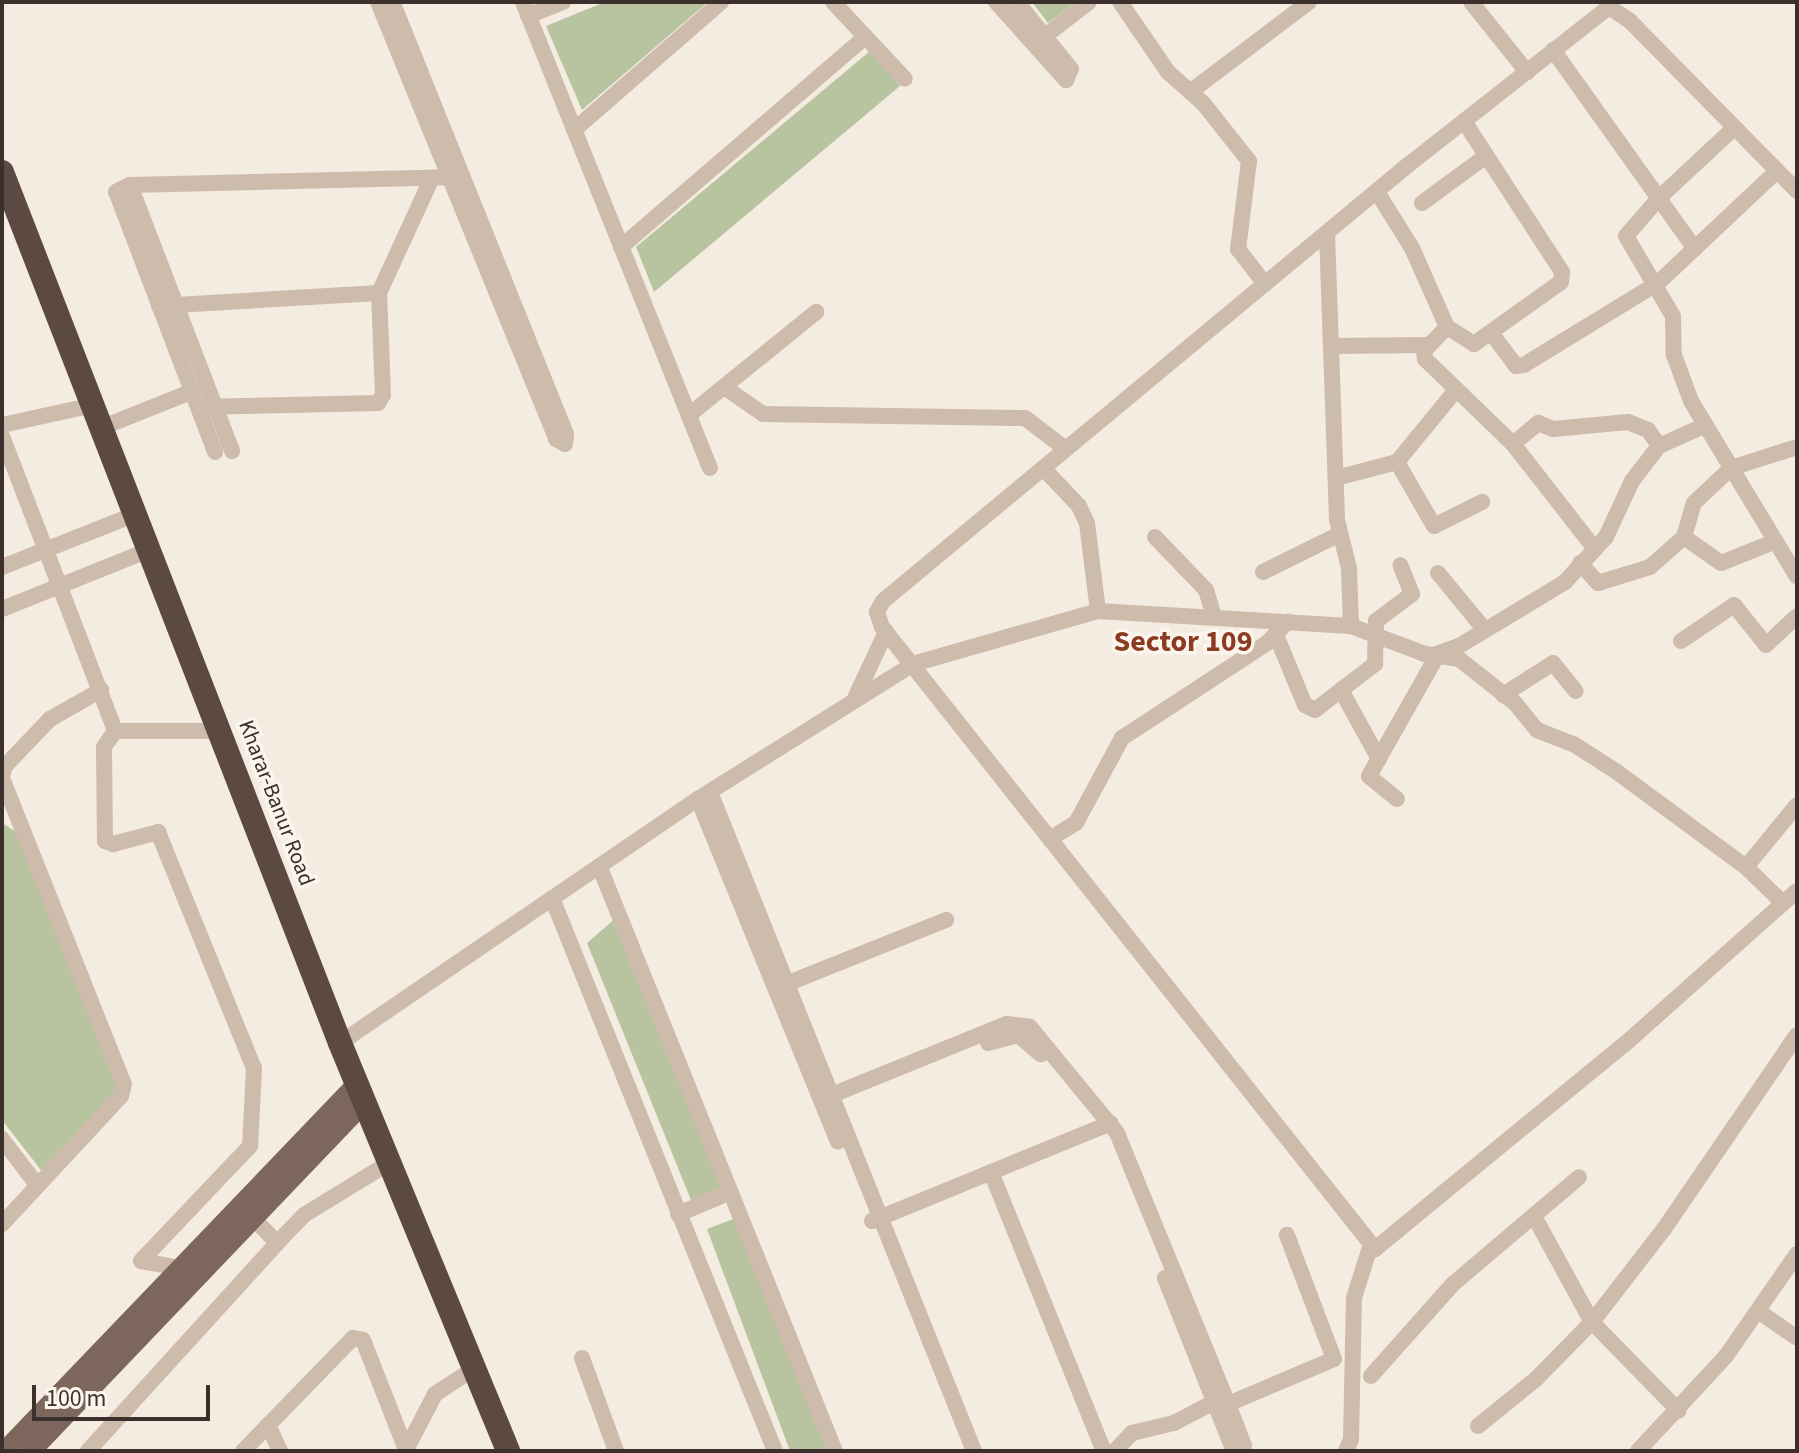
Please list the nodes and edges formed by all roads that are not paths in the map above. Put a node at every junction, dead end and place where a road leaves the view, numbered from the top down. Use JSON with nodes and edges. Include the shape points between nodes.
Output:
{"nodes":[{"id":1,"x":378,"y":2,"type":"edge"},
{"id":2,"x":392,"y":2,"type":"edge"},
{"id":3,"x":563,"y":2,"type":"edge"},
{"id":4,"x":721,"y":2,"type":"edge"},
{"id":5,"x":833,"y":2,"type":"edge"},
{"id":6,"x":996,"y":2,"type":"edge"},
{"id":7,"x":1017,"y":2,"type":"edge"},
{"id":8,"x":1089,"y":2,"type":"edge"},
{"id":9,"x":1120,"y":2,"type":"edge"},
{"id":10,"x":1309,"y":2,"type":"edge"},
{"id":11,"x":1471,"y":2,"type":"edge"},
{"id":12,"x":1608,"y":5,"type":"edge"},
{"id":13,"x":526,"y":9,"type":"edge"},
{"id":14,"x":865,"y":37,"type":"junction"},
{"id":15,"x":1039,"y":41,"type":"junction"},
{"id":16,"x":1553,"y":50,"type":"junction"},
{"id":17,"x":1527,"y":72,"type":"junction"},
{"id":18,"x":905,"y":79,"type":"dead end"},
{"id":19,"x":1190,"y":92,"type":"junction"},
{"id":20,"x":1464,"y":121,"type":"junction"},
{"id":21,"x":1734,"y":128,"type":"junction"},
{"id":22,"x":574,"y":130,"type":"junction"},
{"id":23,"x":1486,"y":156,"type":"junction"},
{"id":24,"x":1777,"y":171,"type":"junction"},
{"id":25,"x":2,"y":172,"type":"edge"},
{"id":26,"x":441,"y":178,"type":"junction"},
{"id":27,"x":1797,"y":191,"type":"edge"},
{"id":28,"x":1377,"y":192,"type":"junction"},
{"id":29,"x":1659,"y":198,"type":"junction"},
{"id":30,"x":1422,"y":203,"type":"dead end"},
{"id":31,"x":1327,"y":233,"type":"junction"},
{"id":32,"x":621,"y":247,"type":"junction"},
{"id":33,"x":1695,"y":249,"type":"junction"},
{"id":34,"x":1658,"y":283,"type":"junction"},
{"id":35,"x":1265,"y":284,"type":"junction"},
{"id":36,"x":500,"y":287,"type":"junction"},
{"id":37,"x":379,"y":293,"type":"junction"},
{"id":38,"x":166,"y":305,"type":"junction"},
{"id":39,"x":816,"y":312,"type":"dead end"},
{"id":40,"x":1447,"y":327,"type":"junction"},
{"id":41,"x":1492,"y":334,"type":"junction"},
{"id":42,"x":1428,"y":345,"type":"junction"},
{"id":43,"x":1334,"y":346,"type":"junction"},
{"id":44,"x":724,"y":387,"type":"junction"},
{"id":45,"x":1456,"y":390,"type":"junction"},
{"id":46,"x":203,"y":401,"type":"junction"},
{"id":47,"x":689,"y":415,"type":"junction"},
{"id":48,"x":99,"y":416,"type":"junction"},
{"id":49,"x":2,"y":425,"type":"edge"},
{"id":50,"x":1706,"y":425,"type":"junction"},
{"id":51,"x":2,"y":436,"type":"edge"},
{"id":52,"x":1513,"y":444,"type":"junction"},
{"id":53,"x":1659,"y":445,"type":"junction"},
{"id":54,"x":1797,"y":447,"type":"edge"},
{"id":55,"x":1066,"y":449,"type":"junction"},
{"id":56,"x":224,"y":451,"type":"dead end"},
{"id":57,"x":1397,"y":462,"type":"junction"},
{"id":58,"x":710,"y":468,"type":"dead end"},
{"id":59,"x":1043,"y":468,"type":"junction"},
{"id":60,"x":1731,"y":468,"type":"junction"},
{"id":61,"x":1336,"y":478,"type":"junction"},
{"id":62,"x":1482,"y":502,"type":"dead end"},
{"id":63,"x":136,"y":514,"type":"junction"},
{"id":64,"x":1340,"y":534,"type":"junction"},
{"id":65,"x":1155,"y":537,"type":"dead end"},
{"id":66,"x":1684,"y":537,"type":"junction"},
{"id":67,"x":1776,"y":541,"type":"junction"},
{"id":68,"x":45,"y":549,"type":"junction"},
{"id":69,"x":1595,"y":549,"type":"junction"},
{"id":70,"x":149,"y":550,"type":"junction"},
{"id":71,"x":1580,"y":563,"type":"junction"},
{"id":72,"x":1400,"y":565,"type":"dead end"},
{"id":73,"x":2,"y":567,"type":"edge"},
{"id":74,"x":1263,"y":572,"type":"dead end"},
{"id":75,"x":1438,"y":573,"type":"dead end"},
{"id":76,"x":1797,"y":577,"type":"edge"},
{"id":77,"x":59,"y":584,"type":"junction"},
{"id":78,"x":2,"y":609,"type":"edge"},
{"id":79,"x":1098,"y":611,"type":"junction"},
{"id":80,"x":1214,"y":616,"type":"junction"},
{"id":81,"x":1797,"y":616,"type":"edge"},
{"id":82,"x":1288,"y":621,"type":"junction"},
{"id":83,"x":1351,"y":626,"type":"junction"},
{"id":84,"x":1485,"y":630,"type":"junction"},
{"id":85,"x":1374,"y":631,"type":"junction"},
{"id":86,"x":886,"y":632,"type":"junction"},
{"id":87,"x":1276,"y":635,"type":"junction"},
{"id":88,"x":1681,"y":641,"type":"dead end"},
{"id":89,"x":1434,"y":656,"type":"junction"},
{"id":90,"x":913,"y":664,"type":"junction"},
{"id":91,"x":101,"y":690,"type":"junction"},
{"id":92,"x":1341,"y":690,"type":"junction"},
{"id":93,"x":1576,"y":691,"type":"dead end"},
{"id":94,"x":1503,"y":695,"type":"junction"},
{"id":95,"x":856,"y":696,"type":"junction"},
{"id":96,"x":115,"y":731,"type":"junction"},
{"id":97,"x":220,"y":731,"type":"junction"},
{"id":98,"x":1379,"y":759,"type":"junction"},
{"id":99,"x":3,"y":782,"type":"edge"},
{"id":100,"x":704,"y":796,"type":"junction"},
{"id":101,"x":1397,"y":799,"type":"dead end"},
{"id":102,"x":1797,"y":805,"type":"edge"},
{"id":103,"x":1050,"y":839,"type":"junction"},
{"id":104,"x":1746,"y":867,"type":"junction"},
{"id":105,"x":600,"y":868,"type":"junction"},
{"id":106,"x":1797,"y":891,"type":"edge"},
{"id":107,"x":552,"y":898,"type":"junction"},
{"id":108,"x":1783,"y":903,"type":"junction"},
{"id":109,"x":946,"y":920,"type":"dead end"},
{"id":110,"x":782,"y":986,"type":"junction"},
{"id":111,"x":1797,"y":1035,"type":"edge"},
{"id":112,"x":340,"y":1043,"type":"junction"},
{"id":113,"x":361,"y":1092,"type":"junction"},
{"id":114,"x":828,"y":1103,"type":"junction"},
{"id":115,"x":1106,"y":1125,"type":"junction"},
{"id":116,"x":2,"y":1139,"type":"edge"},
{"id":117,"x":392,"y":1161,"type":"junction"},
{"id":118,"x":991,"y":1172,"type":"junction"},
{"id":119,"x":1579,"y":1177,"type":"dead end"},
{"id":120,"x":37,"y":1185,"type":"junction"},
{"id":121,"x":731,"y":1192,"type":"junction"},
{"id":122,"x":678,"y":1214,"type":"junction"},
{"id":123,"x":253,"y":1218,"type":"junction"},
{"id":124,"x":1535,"y":1218,"type":"junction"},
{"id":125,"x":875,"y":1219,"type":"junction"},
{"id":126,"x":2,"y":1224,"type":"edge"},
{"id":127,"x":1287,"y":1235,"type":"dead end"},
{"id":128,"x":277,"y":1243,"type":"junction"},
{"id":129,"x":1370,"y":1247,"type":"junction"},
{"id":130,"x":1797,"y":1254,"type":"edge"},
{"id":131,"x":179,"y":1268,"type":"junction"},
{"id":132,"x":1758,"y":1311,"type":"junction"},
{"id":133,"x":1592,"y":1322,"type":"junction"},
{"id":134,"x":1797,"y":1338,"type":"edge"},
{"id":135,"x":582,"y":1358,"type":"dead end"},
{"id":136,"x":475,"y":1368,"type":"junction"},
{"id":137,"x":1371,"y":1376,"type":"dead end"},
{"id":138,"x":1221,"y":1403,"type":"junction"},
{"id":139,"x":1679,"y":1411,"type":"junction"},
{"id":140,"x":268,"y":1425,"type":"junction"},
{"id":141,"x":1478,"y":1426,"type":"dead end"},
{"id":142,"x":5,"y":1451,"type":"edge"},
{"id":143,"x":31,"y":1451,"type":"edge"},
{"id":144,"x":88,"y":1451,"type":"edge"},
{"id":145,"x":243,"y":1451,"type":"edge"},
{"id":146,"x":280,"y":1451,"type":"edge"},
{"id":147,"x":406,"y":1451,"type":"edge"},
{"id":148,"x":508,"y":1451,"type":"edge"},
{"id":149,"x":616,"y":1451,"type":"edge"},
{"id":150,"x":775,"y":1451,"type":"edge"},
{"id":151,"x":835,"y":1451,"type":"edge"},
{"id":152,"x":964,"y":1451,"type":"edge"},
{"id":153,"x":974,"y":1451,"type":"edge"},
{"id":154,"x":1104,"y":1451,"type":"edge"},
{"id":155,"x":1115,"y":1451,"type":"edge"},
{"id":156,"x":1237,"y":1451,"type":"edge"},
{"id":157,"x":1346,"y":1451,"type":"edge"},
{"id":158,"x":1638,"y":1451,"type":"edge"}],
"edges":[{"from":1,"to":26,"type":"street"},
{"from":2,"to":36,"type":"street"},
{"from":3,"to":13,"type":"street"},
{"from":4,"to":22,"type":"street"},
{"from":5,"to":14,"type":"street"},
{"from":6,"to":15,"type":"street"},
{"from":7,"to":15,"type":"street"},
{"from":8,"to":15,"type":"street"},
{"from":9,"to":19,"type":"street","via":[[1151,51]]},
{"from":10,"to":19,"type":"street"},
{"from":11,"to":17,"type":"street"},
{"from":12,"to":16,"type":"street"},
{"from":12,"to":21,"type":"street","via":[[1625,15]]},
{"from":13,"to":22,"type":"street"},
{"from":14,"to":18,"type":"street"},
{"from":14,"to":32,"type":"street"},
{"from":16,"to":17,"type":"street"},
{"from":16,"to":29,"type":"street"},
{"from":17,"to":20,"type":"street"},
{"from":19,"to":35,"type":"street","via":[[1249,161],[1238,249]]},
{"from":20,"to":23,"type":"street"},
{"from":20,"to":28,"type":"street"},
{"from":21,"to":24,"type":"street"},
{"from":21,"to":29,"type":"street"},
{"from":22,"to":32,"type":"street"},
{"from":23,"to":30,"type":"street"},
{"from":23,"to":41,"type":"street","via":[[1563,276]]},
{"from":24,"to":27,"type":"street"},
{"from":24,"to":33,"type":"street"},
{"from":25,"to":48,"type":"highway","name":"Kharar-Banur Road"},
{"from":26,"to":36,"type":"street"},
{"from":26,"to":37,"type":"street"},
{"from":26,"to":38,"type":"street","via":[[130,185],[115,197]]},
{"from":28,"to":31,"type":"street"},
{"from":28,"to":40,"type":"street","via":[[1412,248]]},
{"from":29,"to":33,"type":"street"},
{"from":29,"to":34,"type":"street","via":[[1626,233]]},
{"from":31,"to":35,"type":"street"},
{"from":31,"to":43,"type":"street"},
{"from":32,"to":47,"type":"street"},
{"from":33,"to":34,"type":"street"},
{"from":34,"to":41,"type":"street","via":[[1522,366]]},
{"from":34,"to":50,"type":"street","via":[[1675,321],[1675,358]]},
{"from":35,"to":55,"type":"street"},
{"from":36,"to":36,"type":"street","via":[[566,434],[565,444],[556,439]]},
{"from":37,"to":38,"type":"street"},
{"from":37,"to":46,"type":"street","via":[[383,395],[378,403]]},
{"from":38,"to":46,"type":"street"},
{"from":38,"to":46,"type":"street"},
{"from":39,"to":44,"type":"street"},
{"from":40,"to":41,"type":"street","via":[[1475,345]]},
{"from":40,"to":42,"type":"street"},
{"from":42,"to":43,"type":"street"},
{"from":42,"to":45,"type":"street","via":[[1424,358]]},
{"from":43,"to":61,"type":"street"},
{"from":44,"to":47,"type":"street"},
{"from":44,"to":55,"type":"street","via":[[755,411],[776,415],[1025,418]]},
{"from":45,"to":52,"type":"street"},
{"from":45,"to":57,"type":"street"},
{"from":46,"to":48,"type":"street"},
{"from":46,"to":56,"type":"street"},
{"from":47,"to":58,"type":"street"},
{"from":48,"to":49,"type":"street"},
{"from":48,"to":63,"type":"highway","name":"Kharar-Banur Road"},
{"from":50,"to":53,"type":"street"},
{"from":50,"to":60,"type":"street"},
{"from":51,"to":68,"type":"street"},
{"from":52,"to":53,"type":"street","via":[[1539,423],[1553,429],[1628,422],[1648,430]]},
{"from":52,"to":69,"type":"street"},
{"from":53,"to":69,"type":"street","via":[[1632,481],[1609,532]]},
{"from":54,"to":60,"type":"street"},
{"from":55,"to":59,"type":"street"},
{"from":57,"to":61,"type":"street"},
{"from":57,"to":62,"type":"street","via":[[1434,526]]},
{"from":59,"to":79,"type":"street","via":[[1079,506],[1087,523]]},
{"from":59,"to":86,"type":"street","via":[[883,601],[877,612]]},
{"from":60,"to":66,"type":"street","via":[[1694,503]]},
{"from":60,"to":67,"type":"street"},
{"from":61,"to":64,"type":"street"},
{"from":63,"to":68,"type":"street"},
{"from":63,"to":70,"type":"highway","name":"Kharar-Banur Road"},
{"from":64,"to":74,"type":"street"},
{"from":64,"to":83,"type":"street","via":[[1349,568]]},
{"from":65,"to":80,"type":"street","via":[[1206,590]]},
{"from":66,"to":67,"type":"street","via":[[1721,563]]},
{"from":66,"to":71,"type":"street","via":[[1650,567],[1601,583]]},
{"from":67,"to":76,"type":"street"},
{"from":68,"to":73,"type":"street"},
{"from":68,"to":77,"type":"street"},
{"from":69,"to":71,"type":"street"},
{"from":70,"to":77,"type":"street"},
{"from":70,"to":97,"type":"highway","name":"Kharar-Banur Road"},
{"from":71,"to":84,"type":"street","via":[[1565,582]]},
{"from":72,"to":85,"type":"street","via":[[1412,594],[1380,615]]},
{"from":75,"to":84,"type":"street"},
{"from":77,"to":78,"type":"street"},
{"from":77,"to":91,"type":"street"},
{"from":79,"to":80,"type":"street"},
{"from":79,"to":90,"type":"street"},
{"from":80,"to":82,"type":"street"},
{"from":81,"to":88,"type":"street","via":[[1766,645],[1734,605]]},
{"from":82,"to":83,"type":"street"},
{"from":82,"to":87,"type":"street"},
{"from":83,"to":85,"type":"street"},
{"from":84,"to":89,"type":"street"},
{"from":85,"to":89,"type":"street"},
{"from":85,"to":92,"type":"street","via":[[1375,664]]},
{"from":86,"to":90,"type":"street"},
{"from":86,"to":95,"type":"street"},
{"from":87,"to":92,"type":"street","via":[[1307,710],[1315,710]]},
{"from":87,"to":103,"type":"street","via":[[1162,717],[1122,738],[1076,823]]},
{"from":89,"to":94,"type":"street","via":[[1464,661]]},
{"from":89,"to":98,"type":"street"},
{"from":90,"to":95,"type":"street"},
{"from":90,"to":103,"type":"street"},
{"from":91,"to":96,"type":"street"},
{"from":91,"to":99,"type":"street","via":[[50,719],[5,766]]},
{"from":92,"to":98,"type":"street"},
{"from":93,"to":94,"type":"street","via":[[1553,663]]},
{"from":94,"to":104,"type":"street","via":[[1537,730],[1605,764]]},
{"from":95,"to":100,"type":"street"},
{"from":96,"to":97,"type":"street"},
{"from":96,"to":131,"type":"street","via":[[104,747],[105,841],[113,844],[158,832],[255,1079],[250,1146],[141,1261]]},
{"from":97,"to":112,"type":"highway","name":"Kharar-Banur Road"},
{"from":98,"to":101,"type":"street","via":[[1370,780]]},
{"from":99,"to":120,"type":"street","via":[[124,1084],[121,1096]]},
{"from":100,"to":105,"type":"street"},
{"from":100,"to":110,"type":"street"},
{"from":102,"to":104,"type":"street"},
{"from":103,"to":129,"type":"street"},
{"from":104,"to":108,"type":"street"},
{"from":105,"to":107,"type":"street"},
{"from":105,"to":121,"type":"street"},
{"from":106,"to":108,"type":"street"},
{"from":107,"to":112,"type":"street"},
{"from":107,"to":122,"type":"street"},
{"from":108,"to":129,"type":"street","via":[[1388,1243]]},
{"from":109,"to":110,"type":"street"},
{"from":110,"to":114,"type":"street"},
{"from":111,"to":133,"type":"street","via":[[1664,1229]]},
{"from":112,"to":113,"type":"highway","name":"Kharar-Banur Road"},
{"from":113,"to":117,"type":"highway","name":"Kharar-Banur Road"},
{"from":113,"to":123,"type":"main road"},
{"from":113,"to":131,"type":"main road"},
{"from":114,"to":115,"type":"street","via":[[1007,1024],[1024,1023]]},
{"from":114,"to":125,"type":"street"},
{"from":115,"to":118,"type":"street"},
{"from":115,"to":138,"type":"street"},
{"from":116,"to":120,"type":"street"},
{"from":117,"to":128,"type":"street","via":[[304,1215]]},
{"from":117,"to":136,"type":"highway","name":"Kharar-Banur Road"},
{"from":118,"to":125,"type":"street"},
{"from":118,"to":154,"type":"street"},
{"from":119,"to":124,"type":"street"},
{"from":120,"to":126,"type":"street"},
{"from":121,"to":122,"type":"street"},
{"from":121,"to":151,"type":"street"},
{"from":122,"to":150,"type":"street"},
{"from":123,"to":128,"type":"street"},
{"from":123,"to":143,"type":"main road"},
{"from":124,"to":133,"type":"street"},
{"from":124,"to":137,"type":"street","via":[[1453,1284]]},
{"from":125,"to":152,"type":"street"},
{"from":125,"to":153,"type":"street"},
{"from":127,"to":138,"type":"street","via":[[1334,1359]]},
{"from":128,"to":144,"type":"street"},
{"from":129,"to":157,"type":"street","via":[[1354,1298],[1351,1439]]},
{"from":130,"to":132,"type":"street"},
{"from":131,"to":142,"type":"main road"},
{"from":132,"to":134,"type":"street"},
{"from":132,"to":139,"type":"street"},
{"from":133,"to":139,"type":"street"},
{"from":133,"to":141,"type":"street","via":[[1536,1379]]},
{"from":135,"to":149,"type":"street"},
{"from":136,"to":147,"type":"street","via":[[435,1394]]},
{"from":136,"to":148,"type":"highway","name":"Kharar-Banur Road"},
{"from":138,"to":155,"type":"street","via":[[1132,1433]]},
{"from":138,"to":156,"type":"street"},
{"from":139,"to":158,"type":"street"},
{"from":140,"to":145,"type":"street"},
{"from":140,"to":146,"type":"street"},
{"from":140,"to":147,"type":"street","via":[[348,1341],[358,1338]]}]}
